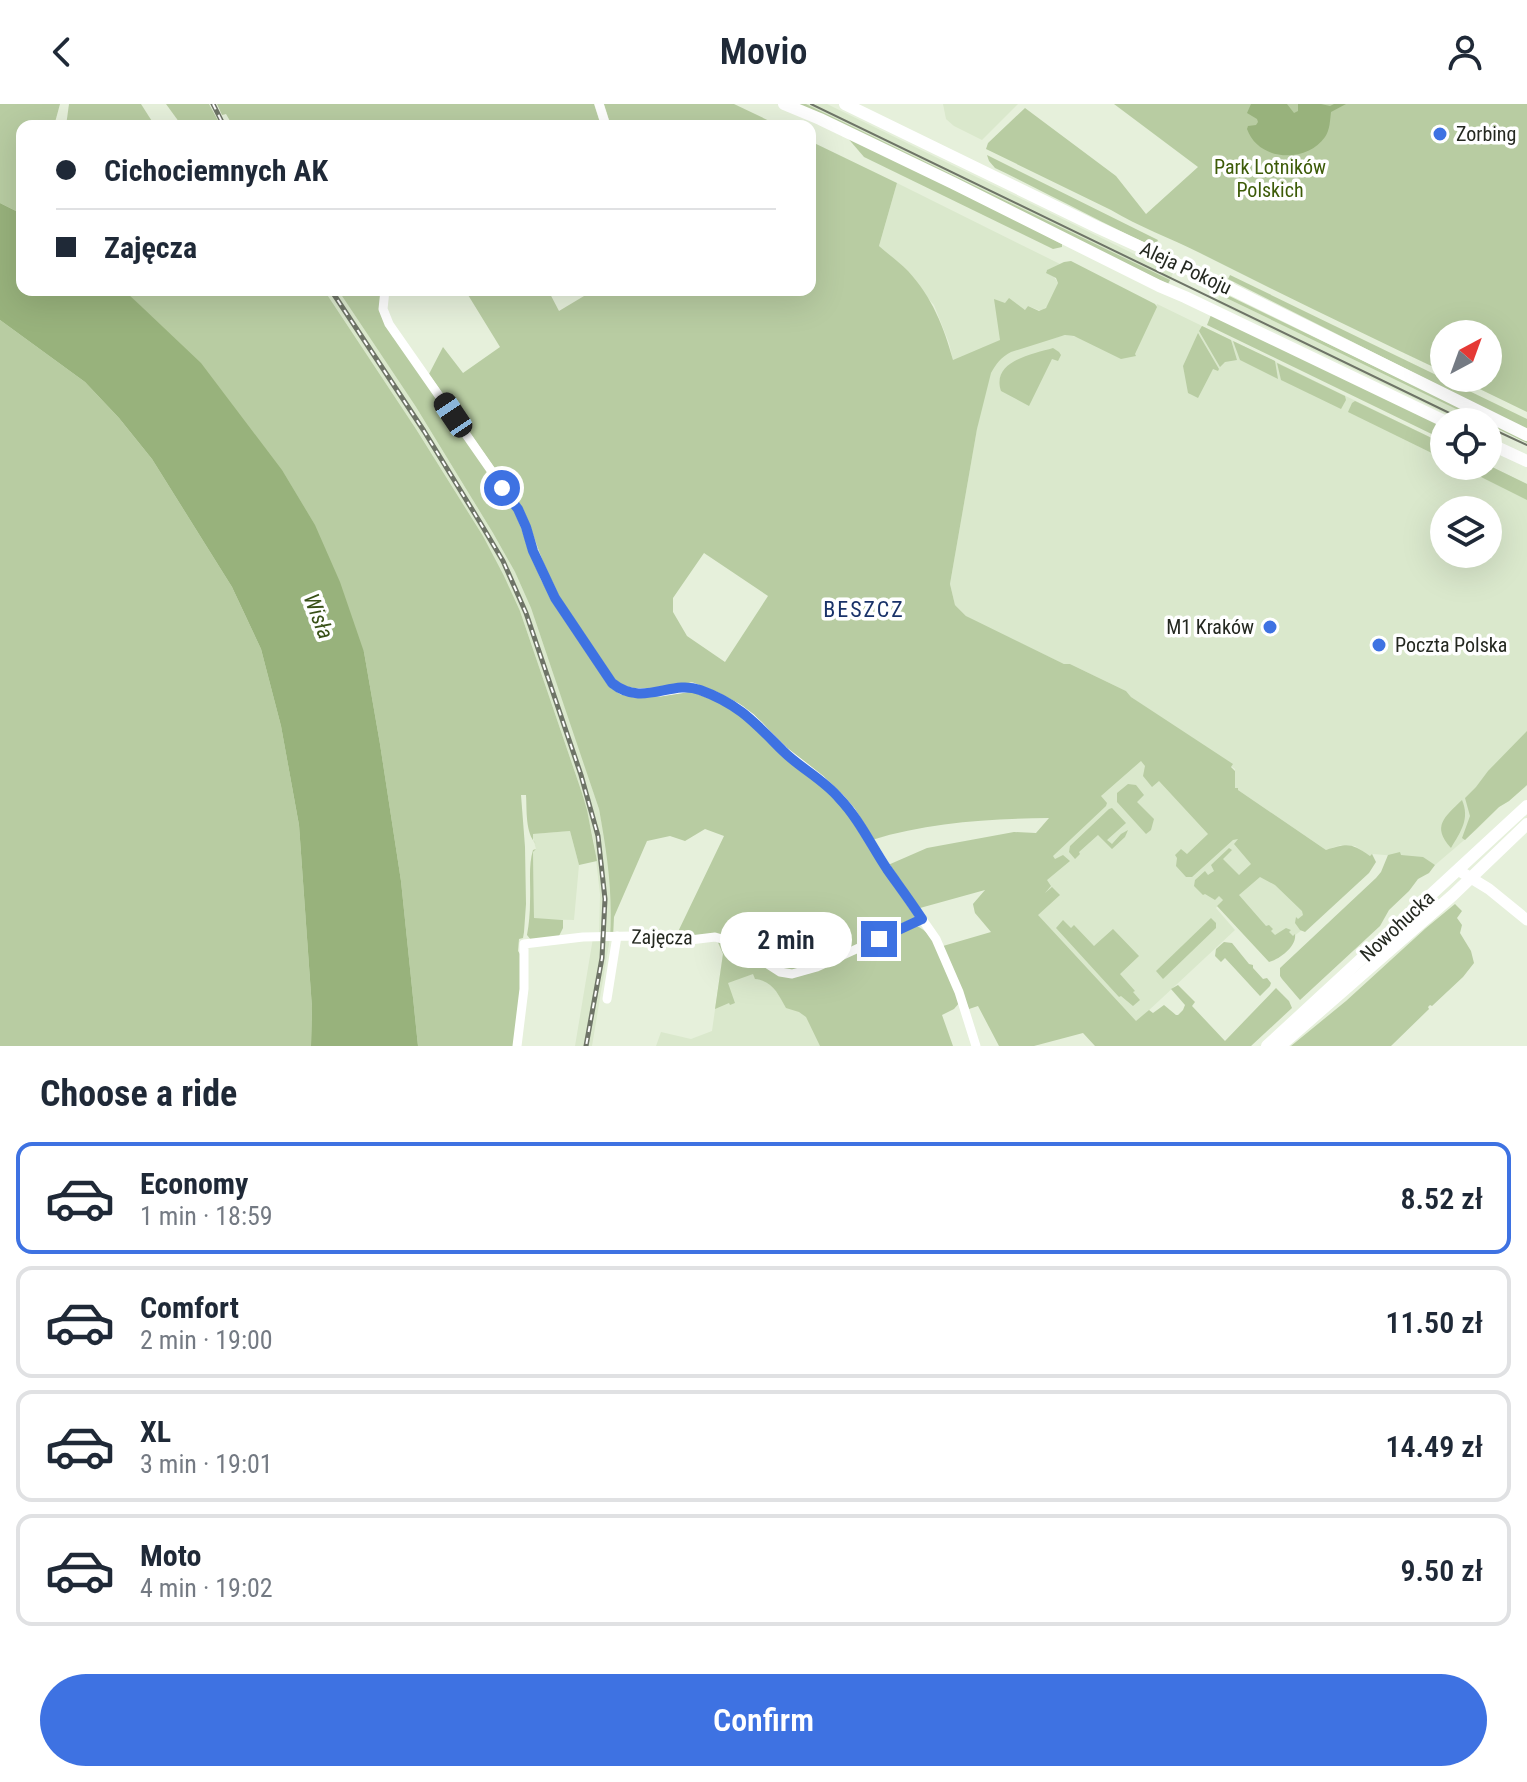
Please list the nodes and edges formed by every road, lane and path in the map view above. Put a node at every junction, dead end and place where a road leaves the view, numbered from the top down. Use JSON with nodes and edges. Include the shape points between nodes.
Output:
{"nodes":[{"id":1,"x":784,"y":104,"type":"edge"},
{"id":2,"x":845,"y":104,"type":"edge"},
{"id":3,"x":384,"y":296,"type":"edge"},
{"id":4,"x":1430,"y":414,"type":"edge"},
{"id":5,"x":1527,"y":435,"type":"edge"},
{"id":6,"x":1502,"y":449,"type":"edge"},
{"id":7,"x":1527,"y":461,"type":"edge"},
{"id":8,"x":1527,"y":806,"type":"edge"},
{"id":9,"x":1527,"y":824,"type":"edge"},
{"id":10,"x":1458,"y":870,"type":"junction"},
{"id":11,"x":1471,"y":879,"type":"junction"},
{"id":12,"x":922,"y":919,"type":"junction"},
{"id":13,"x":1527,"y":920,"type":"edge"},
{"id":14,"x":1527,"y":929,"type":"edge"},
{"id":15,"x":617,"y":936,"type":"junction"},
{"id":16,"x":607,"y":999,"type":"dead end"},
{"id":17,"x":517,"y":1046,"type":"edge"},
{"id":18,"x":976,"y":1046,"type":"edge"},
{"id":19,"x":1267,"y":1046,"type":"edge"},
{"id":20,"x":1280,"y":1046,"type":"edge"}],
"edges":[{"from":1,"to":4,"type":"main road","name":"Aleja Pokoju"},
{"from":2,"to":5,"type":"main road","name":"Aleja Pokoju"},
{"from":3,"to":12,"type":"street","via":[[389,324],[518,509],[555,598],[607,678],[635,693],[692,687],[751,718],[851,811]]},
{"from":6,"to":7,"type":"main road"},
{"from":8,"to":10,"type":"main road","name":"Nowohucka"},
{"from":9,"to":11,"type":"main road","name":"Nowohucka"},
{"from":10,"to":11,"type":"street"},
{"from":10,"to":19,"type":"main road","name":"Nowohucka"},
{"from":11,"to":13,"type":"street"},
{"from":11,"to":14,"type":"street"},
{"from":11,"to":20,"type":"main road","name":"Nowohucka"},
{"from":12,"to":15,"type":"street","name":"Zajęcza","via":[[792,974],[722,938]]},
{"from":12,"to":18,"type":"street","via":[[959,992]]},
{"from":15,"to":16,"type":"street"},
{"from":15,"to":17,"type":"street","name":"Zajęcza","via":[[524,944]]}]}
